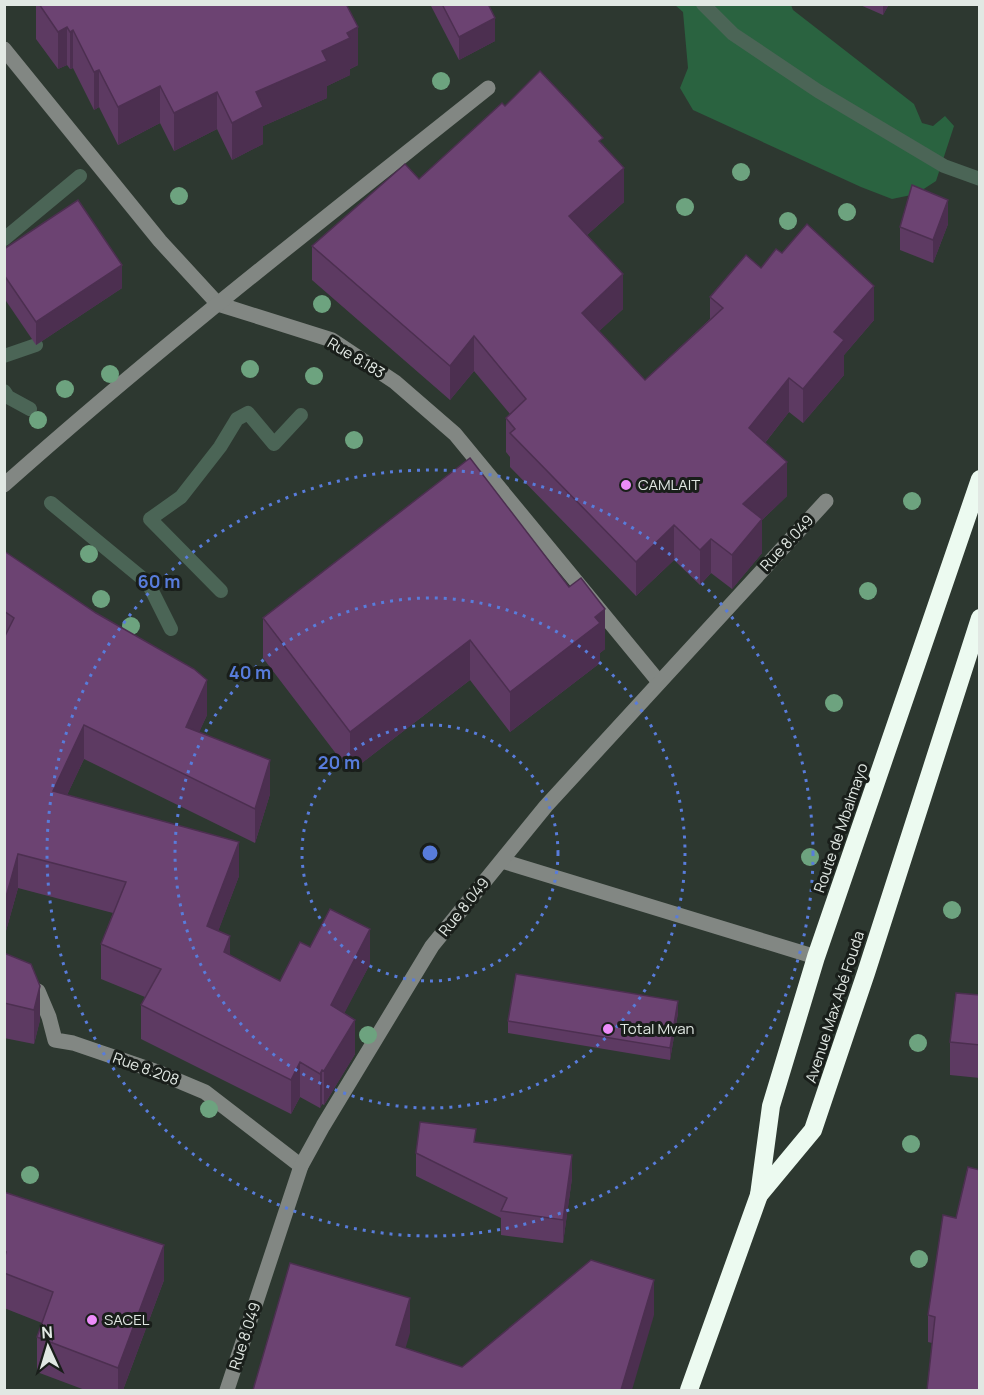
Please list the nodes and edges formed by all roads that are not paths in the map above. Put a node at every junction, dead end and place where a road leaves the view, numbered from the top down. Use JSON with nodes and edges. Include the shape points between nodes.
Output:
{"nodes":[{"id":1,"x":4,"y":49,"type":"edge"},
{"id":2,"x":488,"y":88,"type":"dead end"},
{"id":3,"x":218,"y":304,"type":"junction"},
{"id":4,"x":980,"y":479,"type":"edge"},
{"id":5,"x":4,"y":485,"type":"edge"},
{"id":6,"x":826,"y":501,"type":"dead end"},
{"id":7,"x":980,"y":618,"type":"edge"},
{"id":8,"x":660,"y":682,"type":"junction"},
{"id":9,"x":501,"y":861,"type":"junction"},
{"id":10,"x":816,"y":957,"type":"junction"},
{"id":11,"x":4,"y":976,"type":"edge"},
{"id":12,"x":301,"y":1166,"type":"junction"},
{"id":13,"x":759,"y":1195,"type":"junction"},
{"id":14,"x":227,"y":1390,"type":"edge"},
{"id":15,"x":689,"y":1390,"type":"edge"}],
"edges":[{"from":1,"to":3,"type":"street","name":"Rue 8.183","via":[[160,241]]},
{"from":2,"to":3,"type":"street"},
{"from":3,"to":5,"type":"street"},
{"from":3,"to":8,"type":"street","name":"Rue 8.183","via":[[332,340],[395,382],[455,434]]},
{"from":4,"to":10,"type":"highway","name":"Route de Mbalmayo"},
{"from":6,"to":8,"type":"street","name":"Rue 8.049"},
{"from":7,"to":13,"type":"highway","name":"Avenue Max Abé Fouda","via":[[813,1130]]},
{"from":8,"to":9,"type":"street","name":"Rue 8.049"},
{"from":9,"to":10,"type":"street"},
{"from":9,"to":12,"type":"street","name":"Rue 8.049","via":[[432,946]]},
{"from":10,"to":13,"type":"highway","name":"Route de Mbalmayo","via":[[771,1106]]},
{"from":11,"to":12,"type":"street","name":"Rue 8.208","via":[[38,991],[55,1040],[155,1071],[205,1092]]},
{"from":12,"to":14,"type":"street","name":"Rue 8.049"},
{"from":13,"to":15,"type":"highway","name":"Avenue Max Abé Fouda"}]}
